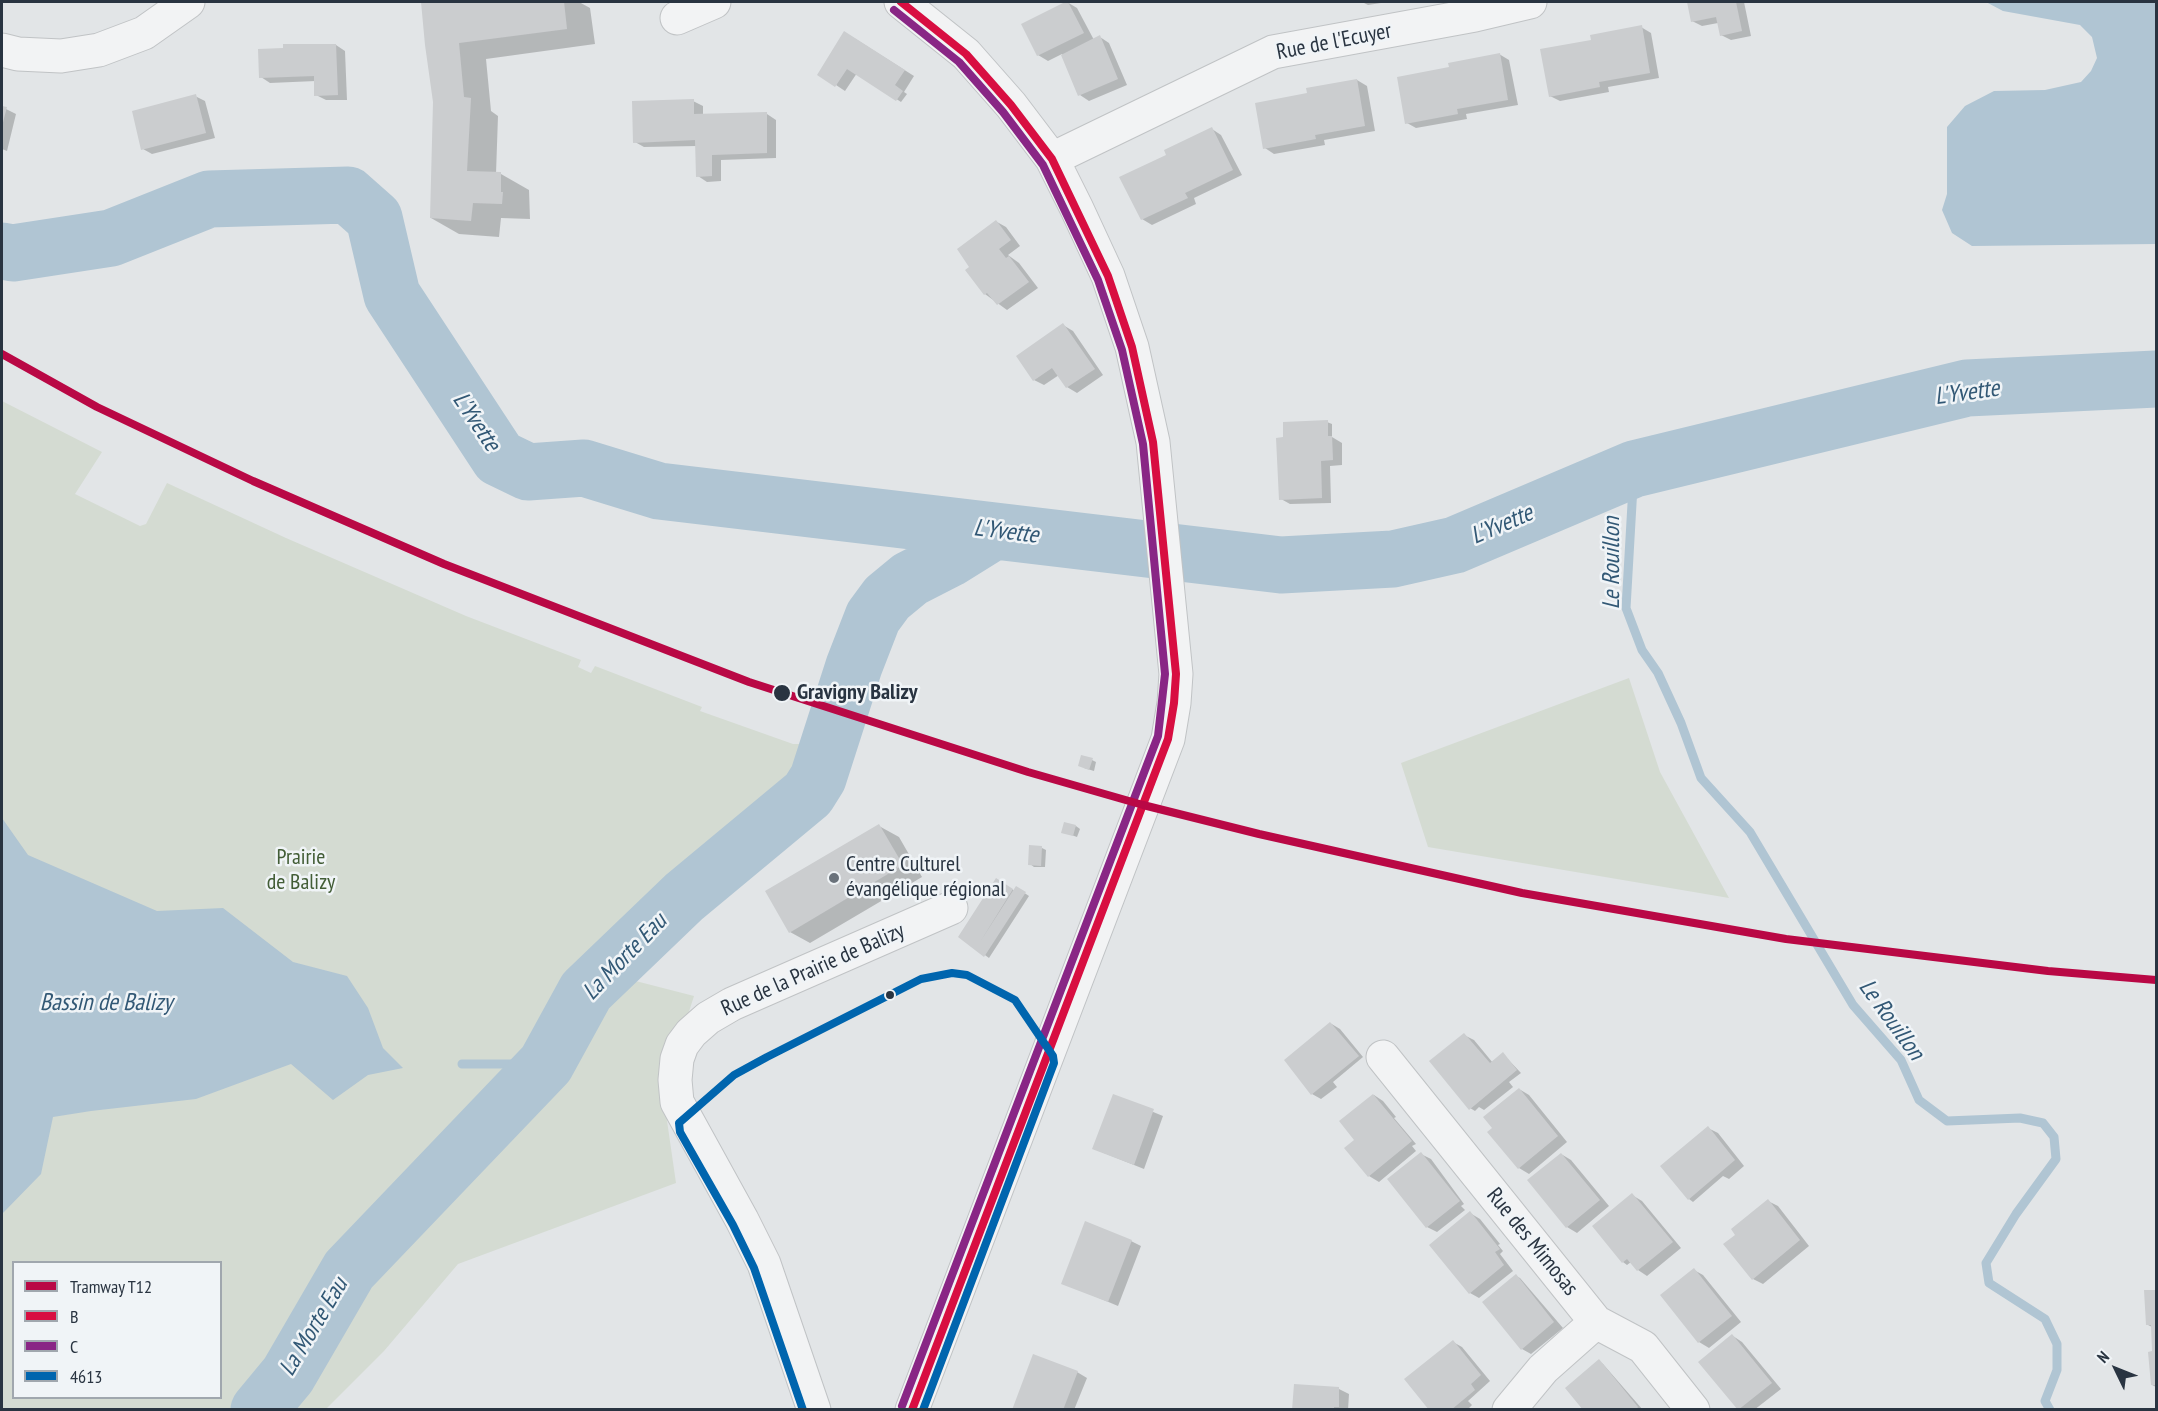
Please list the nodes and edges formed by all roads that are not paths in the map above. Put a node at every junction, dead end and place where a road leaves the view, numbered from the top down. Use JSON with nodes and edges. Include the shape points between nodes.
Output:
{"nodes":[{"id":1,"x":188,"y":2,"type":"edge"},
{"id":2,"x":714,"y":2,"type":"edge"},
{"id":3,"x":901,"y":2,"type":"edge"},
{"id":4,"x":1530,"y":2,"type":"edge"},
{"id":5,"x":677,"y":18,"type":"dead end"},
{"id":6,"x":2,"y":50,"type":"edge"},
{"id":7,"x":1052,"y":159,"type":"junction"},
{"id":8,"x":951,"y":908,"type":"dead end"},
{"id":9,"x":1383,"y":1058,"type":"dead end"},
{"id":10,"x":1596,"y":1322,"type":"junction"},
{"id":11,"x":814,"y":1410,"type":"edge"},
{"id":12,"x":912,"y":1410,"type":"edge"},
{"id":13,"x":1509,"y":1410,"type":"edge"},
{"id":14,"x":1693,"y":1410,"type":"edge"}],
"edges":[{"from":1,"to":6,"type":"street","via":[[144,33],[99,50],[61,56]]},
{"from":2,"to":5,"type":"street"},
{"from":3,"to":7,"type":"street","via":[[966,54]]},
{"from":4,"to":7,"type":"street","name":"Rue de l'Ecuyer","via":[[1273,52]]},
{"from":7,"to":12,"type":"street","via":[[1108,276],[1132,347],[1153,442],[1161,502],[1176,674],[1174,703],[1168,739]]},
{"from":8,"to":11,"type":"street","name":"Rue de la Prairie de Balizy","via":[[732,1004],[691,1033],[677,1059],[677,1101],[764,1264]]},
{"from":9,"to":10,"type":"street","name":"Rue des Mimosas"},
{"from":10,"to":13,"type":"street","via":[[1543,1369]]},
{"from":10,"to":14,"type":"street","name":"Rue des Mimosas","via":[[1642,1347]]}]}
